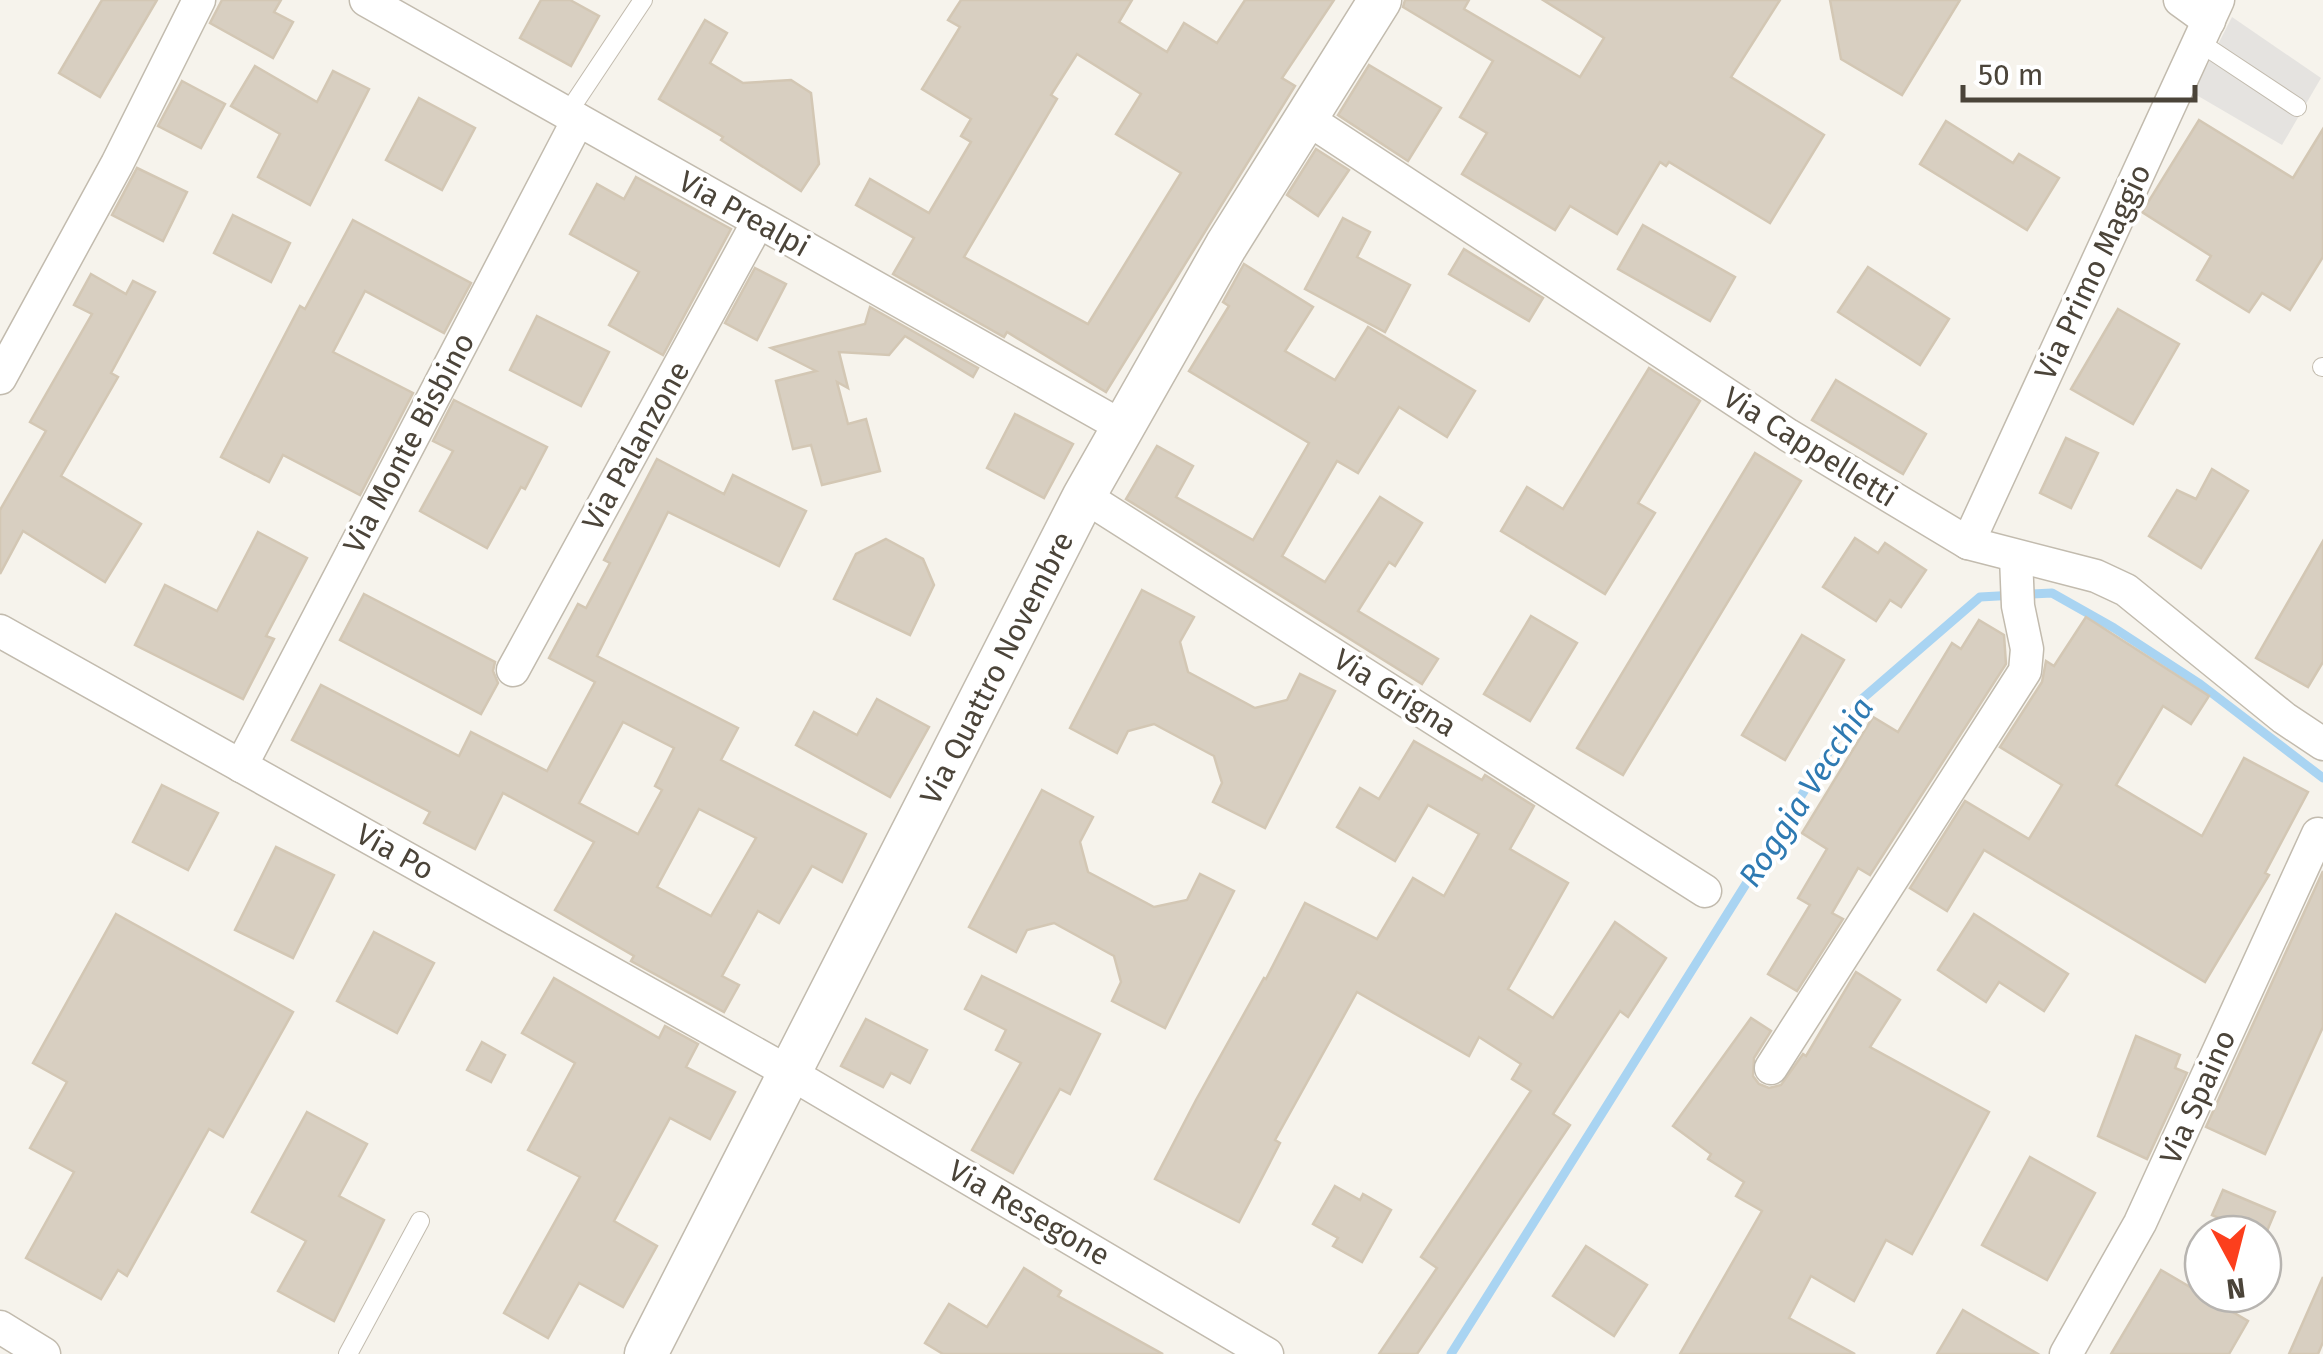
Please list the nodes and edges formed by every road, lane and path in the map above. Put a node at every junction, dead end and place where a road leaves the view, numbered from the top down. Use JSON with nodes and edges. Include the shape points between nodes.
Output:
{"nodes":[{"id":1,"x":199,"y":0,"type":"edge"},
{"id":2,"x":366,"y":0,"type":"edge"},
{"id":3,"x":643,"y":0,"type":"edge"},
{"id":4,"x":1380,"y":0,"type":"edge"},
{"id":5,"x":2180,"y":0,"type":"edge"},
{"id":6,"x":2209,"y":21,"type":"edge"},
{"id":7,"x":2297,"y":106,"type":"dead end"},
{"id":8,"x":572,"y":117,"type":"junction"},
{"id":9,"x":1306,"y":118,"type":"junction"},
{"id":10,"x":758,"y":222,"type":"junction"},
{"id":11,"x":0,"y":378,"type":"edge"},
{"id":12,"x":1123,"y":427,"type":"junction"},
{"id":13,"x":1084,"y":496,"type":"junction"},
{"id":14,"x":1968,"y":544,"type":"junction"},
{"id":15,"x":2016,"y":581,"type":"junction"},
{"id":16,"x":0,"y":631,"type":"edge"},
{"id":17,"x":514,"y":670,"type":"dead end"},
{"id":18,"x":2318,"y":731,"type":"edge"},
{"id":19,"x":241,"y":766,"type":"junction"},
{"id":20,"x":2318,"y":834,"type":"dead end"},
{"id":21,"x":1705,"y":891,"type":"dead end"},
{"id":22,"x":1770,"y":1068,"type":"dead end"},
{"id":23,"x":790,"y":1073,"type":"junction"},
{"id":24,"x":420,"y":1220,"type":"dead end"},
{"id":25,"x":0,"y":1327,"type":"edge"},
{"id":26,"x":44,"y":1354,"type":"edge"},
{"id":27,"x":348,"y":1354,"type":"edge"},
{"id":28,"x":646,"y":1354,"type":"edge"},
{"id":29,"x":1268,"y":1354,"type":"edge"},
{"id":30,"x":2066,"y":1354,"type":"edge"}],
"edges":[{"from":1,"to":11,"type":"street"},
{"from":2,"to":8,"type":"street","name":"Via Prealpi"},
{"from":3,"to":8,"type":"lane"},
{"from":4,"to":9,"type":"street","name":"Via Quattro Novembre"},
{"from":5,"to":6,"type":"street"},
{"from":6,"to":7,"type":"lane"},
{"from":6,"to":14,"type":"street","name":"Via Primo Maggio"},
{"from":8,"to":10,"type":"street","name":"Via Prealpi"},
{"from":8,"to":19,"type":"street","name":"Via Monte Bisbino"},
{"from":9,"to":12,"type":"street","name":"Via Quattro Novembre"},
{"from":9,"to":14,"type":"street","name":"Via Cappelletti"},
{"from":10,"to":12,"type":"street","name":"Via Prealpi"},
{"from":10,"to":17,"type":"street","name":"Via Palanzone"},
{"from":12,"to":13,"type":"street","name":"Via Quattro Novembre"},
{"from":13,"to":21,"type":"street","name":"Via Grigna"},
{"from":13,"to":23,"type":"street","name":"Via Quattro Novembre"},
{"from":14,"to":15,"type":"street","name":"Via Cappelletti"},
{"from":15,"to":18,"type":"street","name":"Via Cappelletti","via":[[2096,576],[2126,590]]},
{"from":15,"to":22,"type":"street","via":[[2028,656],[2021,679]]},
{"from":16,"to":19,"type":"street","name":"Via Po"},
{"from":19,"to":23,"type":"street","name":"Via Po"},
{"from":20,"to":30,"type":"street","name":"Via Spaino","via":[[2140,1223]]},
{"from":23,"to":28,"type":"street","name":"Via Quattro Novembre"},
{"from":23,"to":29,"type":"street","name":"Via Resegone"},
{"from":24,"to":27,"type":"lane"},
{"from":25,"to":26,"type":"street"}]}
